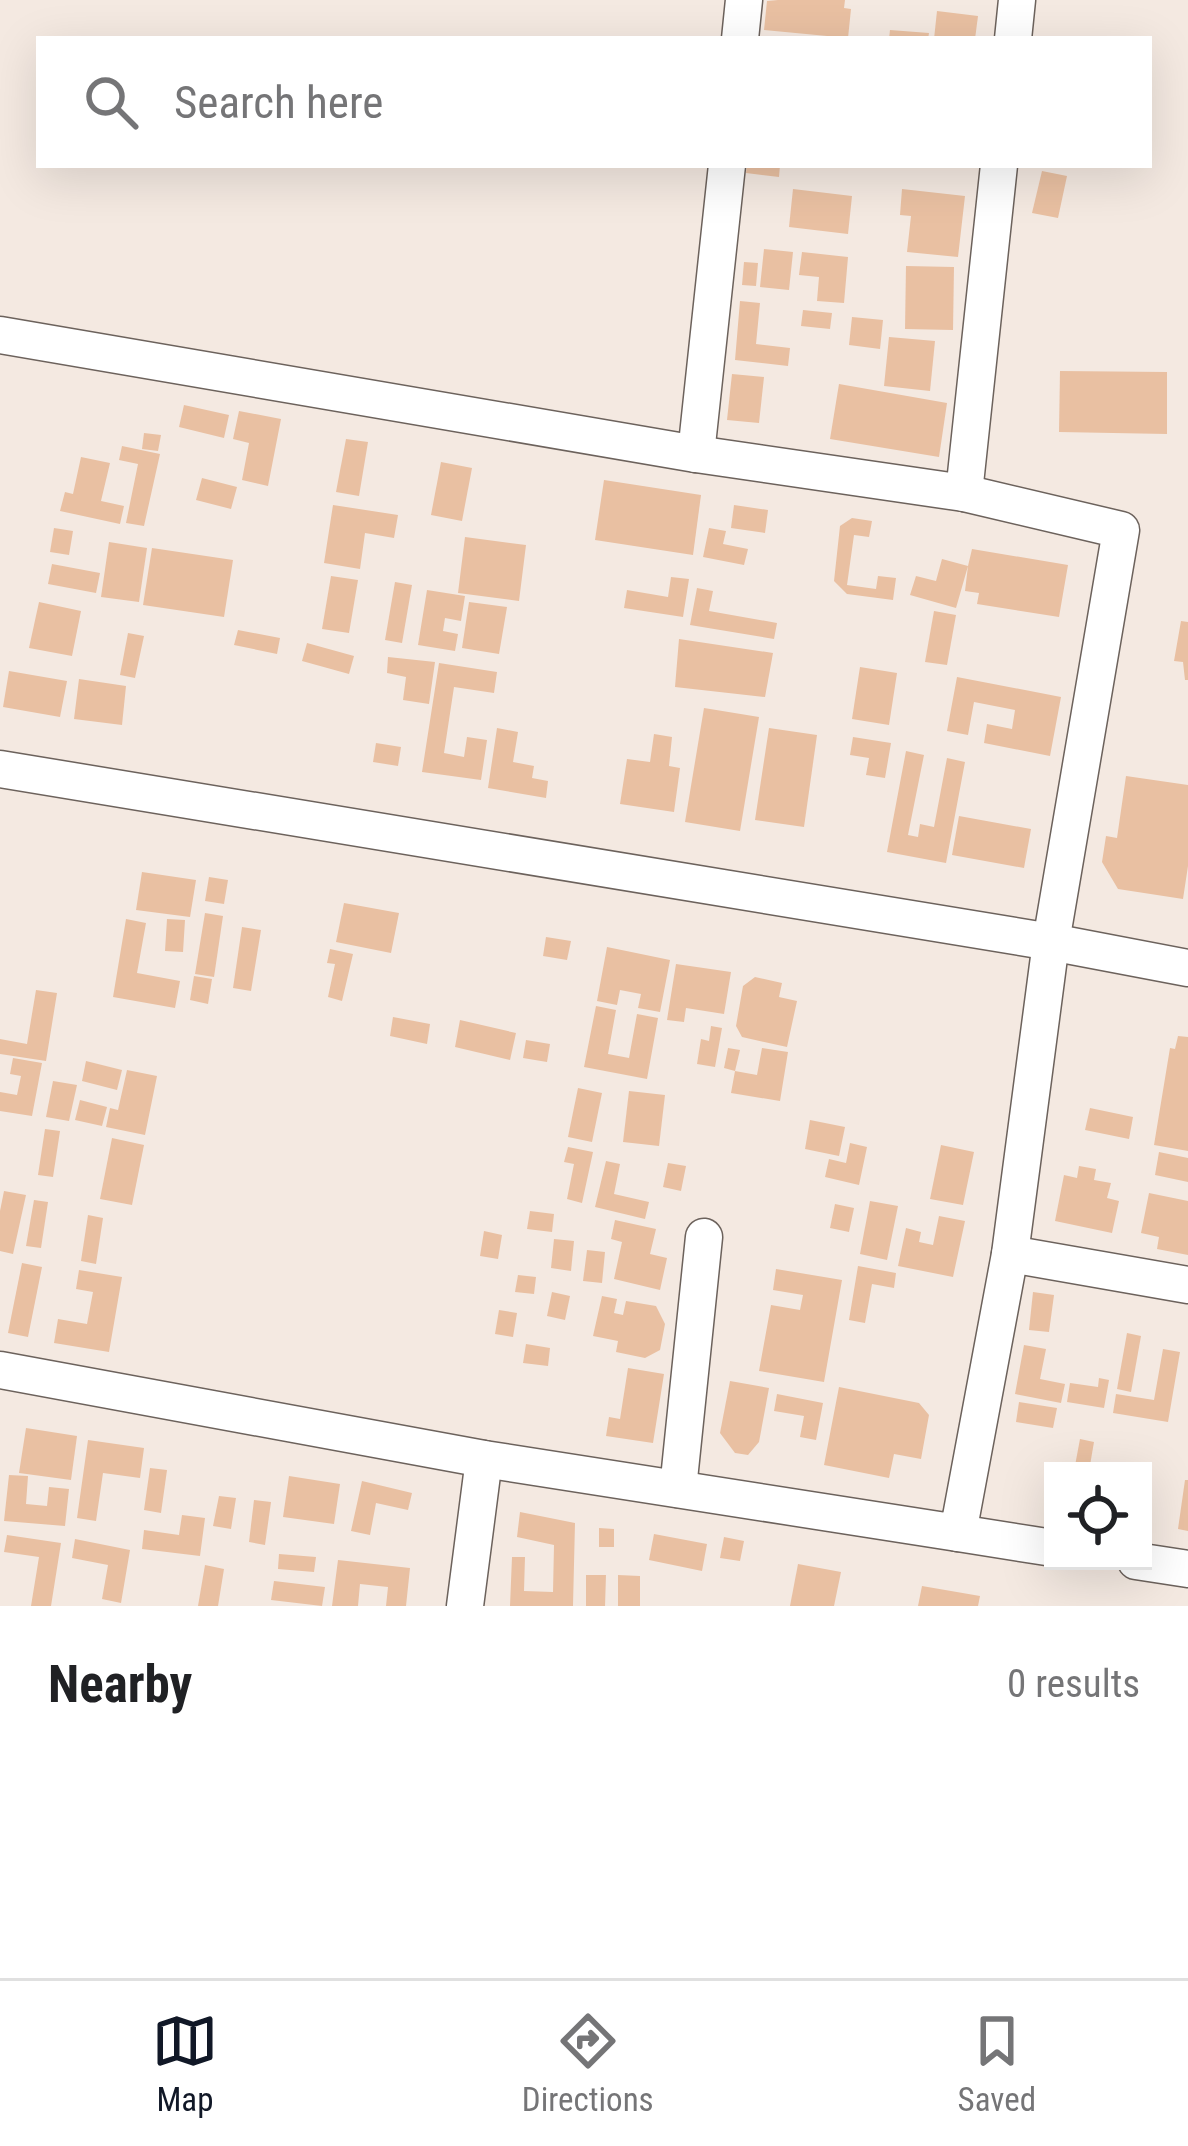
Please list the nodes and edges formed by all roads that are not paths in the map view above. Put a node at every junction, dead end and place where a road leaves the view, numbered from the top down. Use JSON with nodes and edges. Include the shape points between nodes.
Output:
{"nodes":[{"id":1,"x":744,"y":0,"type":"edge"},
{"id":2,"x":1017,"y":0,"type":"edge"},
{"id":3,"x":740,"y":36,"type":"edge"},
{"id":4,"x":1013,"y":36,"type":"edge"},
{"id":5,"x":727,"y":168,"type":"edge"},
{"id":6,"x":999,"y":168,"type":"edge"},
{"id":7,"x":0,"y":335,"type":"edge"},
{"id":8,"x":696,"y":454,"type":"junction"},
{"id":9,"x":964,"y":493,"type":"junction"},
{"id":10,"x":0,"y":770,"type":"edge"},
{"id":11,"x":1051,"y":942,"type":"junction"},
{"id":12,"x":1188,"y":968,"type":"edge"},
{"id":13,"x":704,"y":1237,"type":"dead end"},
{"id":14,"x":1010,"y":1254,"type":"junction"},
{"id":15,"x":1188,"y":1285,"type":"edge"},
{"id":16,"x":0,"y":1370,"type":"edge"},
{"id":17,"x":484,"y":1459,"type":"junction"},
{"id":18,"x":678,"y":1489,"type":"junction"},
{"id":19,"x":958,"y":1533,"type":"junction"},
{"id":20,"x":1044,"y":1547,"type":"edge"},
{"id":21,"x":1152,"y":1563,"type":"edge"},
{"id":22,"x":1188,"y":1569,"type":"edge"},
{"id":23,"x":465,"y":1606,"type":"edge"}],
"edges":[{"from":1,"to":3,"type":"street"},
{"from":2,"to":4,"type":"street"},
{"from":5,"to":8,"type":"street"},
{"from":6,"to":9,"type":"street"},
{"from":7,"to":8,"type":"street"},
{"from":8,"to":9,"type":"street"},
{"from":9,"to":11,"type":"street","via":[[1121,530]]},
{"from":10,"to":11,"type":"street"},
{"from":11,"to":12,"type":"street"},
{"from":11,"to":14,"type":"street"},
{"from":13,"to":18,"type":"street"},
{"from":14,"to":15,"type":"street"},
{"from":14,"to":19,"type":"street"},
{"from":16,"to":17,"type":"street"},
{"from":17,"to":18,"type":"street"},
{"from":17,"to":23,"type":"street"},
{"from":18,"to":19,"type":"street"},
{"from":19,"to":20,"type":"street"},
{"from":21,"to":22,"type":"street"}]}
